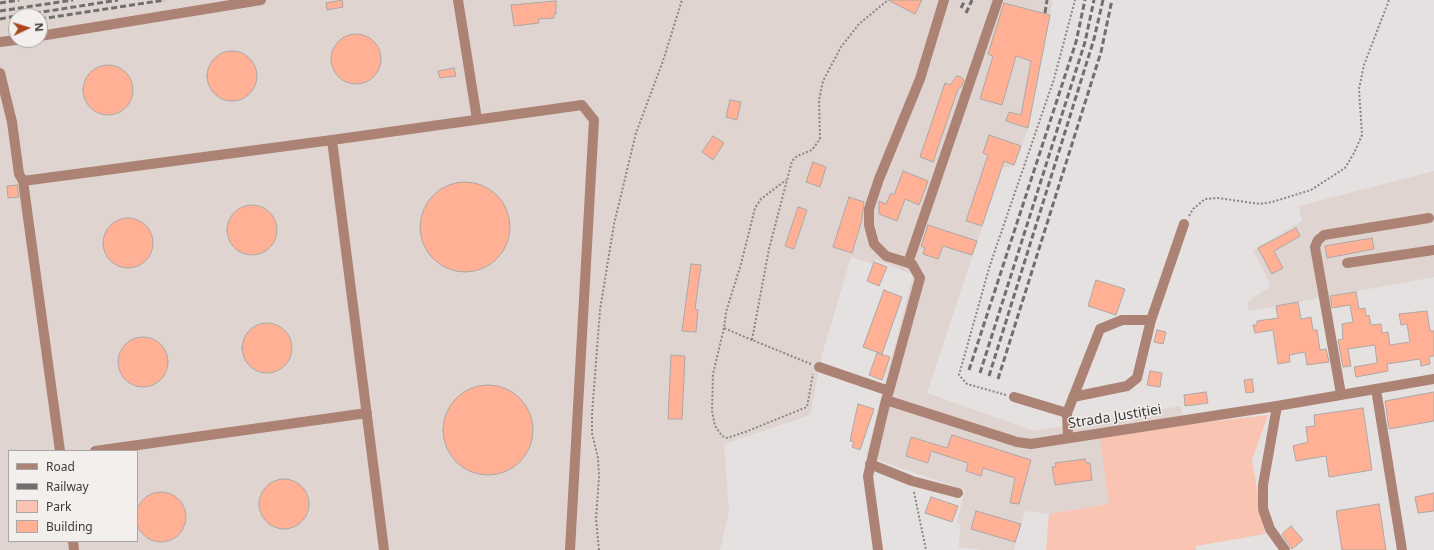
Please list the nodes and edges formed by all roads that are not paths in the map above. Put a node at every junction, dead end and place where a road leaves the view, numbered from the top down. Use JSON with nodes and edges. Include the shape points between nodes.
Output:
{"nodes":[{"id":1,"x":262,"y":0,"type":"edge"},
{"id":2,"x":458,"y":0,"type":"edge"},
{"id":3,"x":944,"y":0,"type":"edge"},
{"id":4,"x":998,"y":0,"type":"edge"},
{"id":5,"x":48,"y":35,"type":"edge"},
{"id":6,"x":0,"y":73,"type":"edge"},
{"id":7,"x":478,"y":120,"type":"junction"},
{"id":8,"x":332,"y":140,"type":"junction"},
{"id":9,"x":22,"y":181,"type":"junction"},
{"id":10,"x":1430,"y":218,"type":"dead end"},
{"id":11,"x":1184,"y":224,"type":"road end"},
{"id":12,"x":1434,"y":250,"type":"edge"},
{"id":13,"x":908,"y":262,"type":"junction"},
{"id":14,"x":1347,"y":263,"type":"dead end"},
{"id":15,"x":1151,"y":320,"type":"junction"},
{"id":16,"x":817,"y":366,"type":"road end"},
{"id":17,"x":1434,"y":379,"type":"edge"},
{"id":18,"x":1376,"y":389,"type":"junction"},
{"id":19,"x":1341,"y":394,"type":"junction"},
{"id":20,"x":888,"y":395,"type":"junction"},
{"id":21,"x":1074,"y":397,"type":"junction"},
{"id":22,"x":1014,"y":398,"type":"road end"},
{"id":23,"x":1277,"y":406,"type":"junction"},
{"id":24,"x":367,"y":413,"type":"junction"},
{"id":25,"x":1067,"y":413,"type":"junction"},
{"id":26,"x":1068,"y":438,"type":"junction"},
{"id":27,"x":60,"y":450,"type":"edge"},
{"id":28,"x":102,"y":450,"type":"edge"},
{"id":29,"x":870,"y":464,"type":"junction"},
{"id":30,"x":958,"y":493,"type":"dead end"},
{"id":31,"x":384,"y":550,"type":"edge"},
{"id":32,"x":566,"y":550,"type":"edge"},
{"id":33,"x":878,"y":550,"type":"edge"},
{"id":34,"x":1285,"y":550,"type":"edge"},
{"id":35,"x":1402,"y":550,"type":"edge"}],
"edges":[{"from":1,"to":5,"type":"street"},
{"from":2,"to":7,"type":"street"},
{"from":3,"to":13,"type":"street","via":[[920,79],[879,180],[870,209],[869,225],[874,244],[886,256]]},
{"from":4,"to":13,"type":"street"},
{"from":6,"to":9,"type":"street"},
{"from":7,"to":8,"type":"street"},
{"from":7,"to":32,"type":"street","via":[[582,105],[594,120]]},
{"from":8,"to":9,"type":"street"},
{"from":8,"to":24,"type":"street"},
{"from":9,"to":27,"type":"street"},
{"from":10,"to":19,"type":"street","via":[[1324,235],[1318,240],[1315,247]]},
{"from":11,"to":15,"type":"street"},
{"from":12,"to":14,"type":"street"},
{"from":13,"to":20,"type":"street","via":[[920,278]]},
{"from":15,"to":21,"type":"street","via":[[1122,320],[1100,329]]},
{"from":15,"to":21,"type":"street","via":[[1137,378],[1128,386]]},
{"from":16,"to":20,"type":"street","name":"Strada Justiției"},
{"from":17,"to":18,"type":"street","name":"Strada Justiției"},
{"from":18,"to":19,"type":"street","name":"Strada Justiției"},
{"from":18,"to":35,"type":"street"},
{"from":19,"to":23,"type":"street","name":"Strada Justiției"},
{"from":20,"to":26,"type":"street","name":"Strada Justiției","via":[[1016,442],[1032,444]]},
{"from":20,"to":29,"type":"street"},
{"from":21,"to":25,"type":"street"},
{"from":22,"to":25,"type":"street"},
{"from":23,"to":26,"type":"street","name":"Strada Justiției"},
{"from":23,"to":34,"type":"street","via":[[1263,485],[1263,509],[1270,529]]},
{"from":24,"to":28,"type":"street"},
{"from":24,"to":31,"type":"street"},
{"from":25,"to":26,"type":"street"},
{"from":29,"to":30,"type":"street","via":[[912,481]]},
{"from":29,"to":33,"type":"street","via":[[868,476]]}]}
